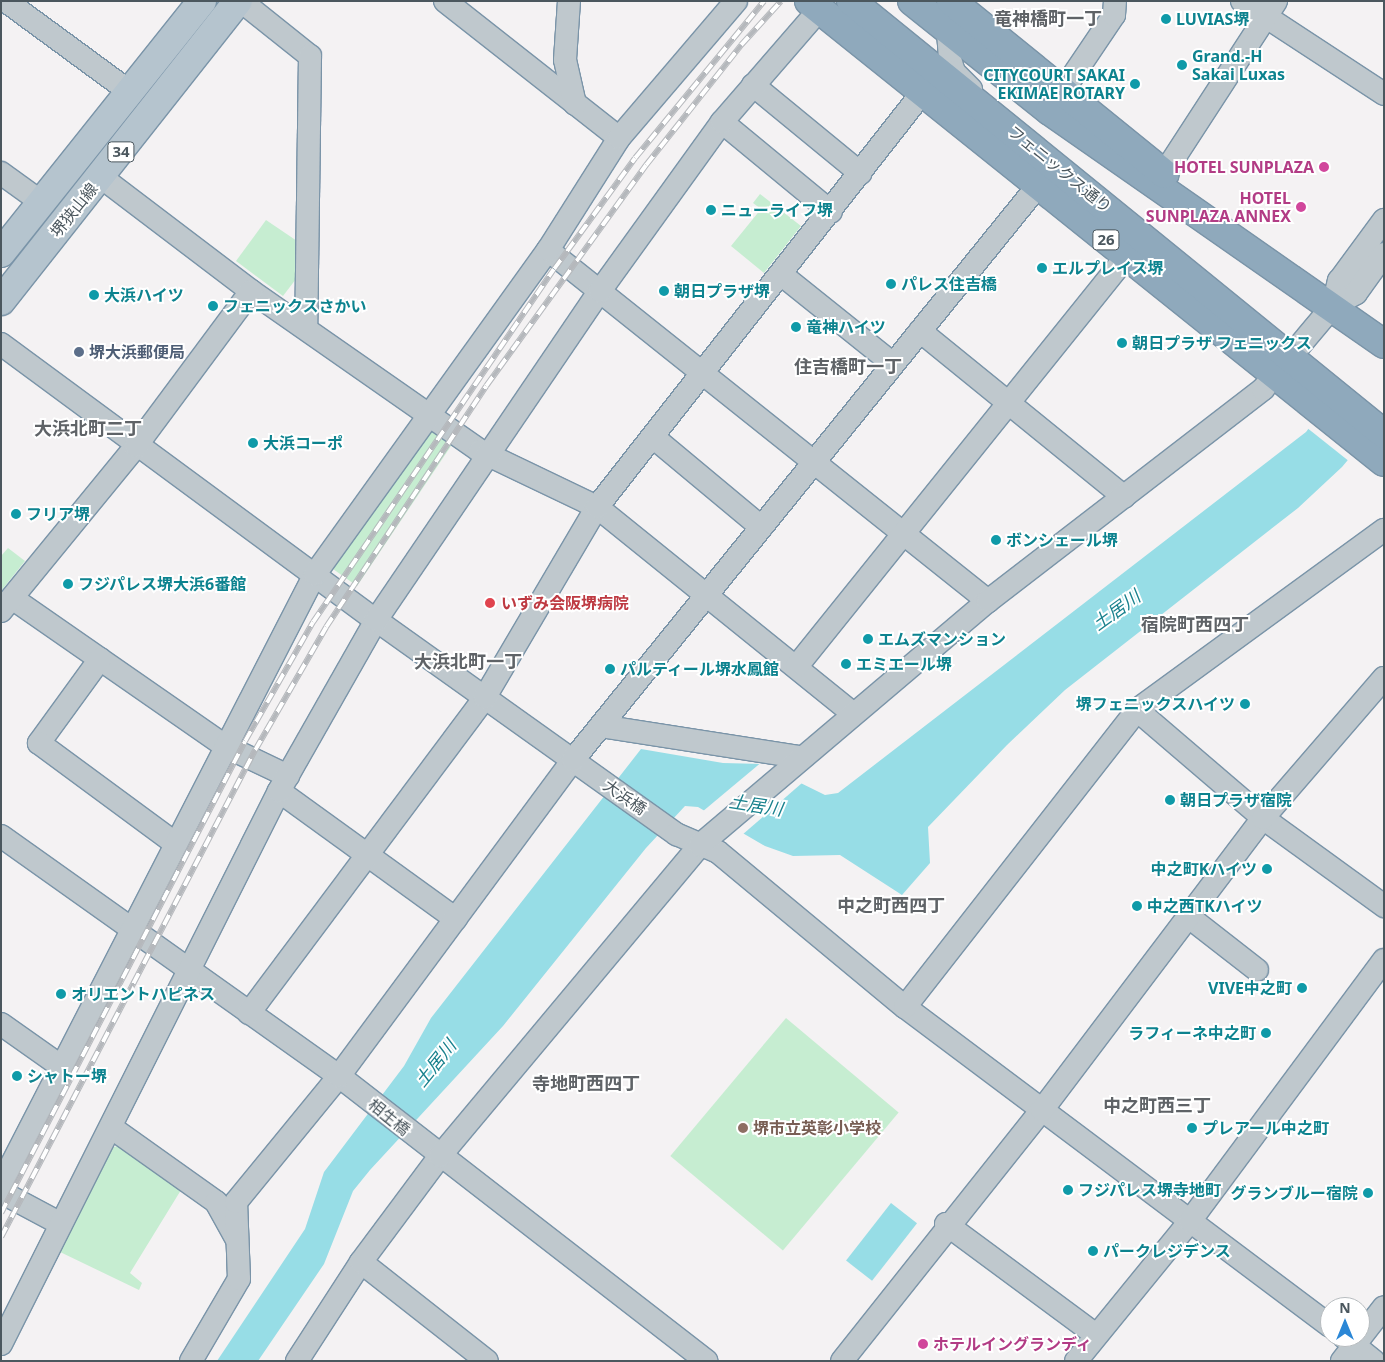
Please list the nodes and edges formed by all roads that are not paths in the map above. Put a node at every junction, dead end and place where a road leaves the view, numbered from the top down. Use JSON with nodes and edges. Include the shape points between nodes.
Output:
{"nodes":[{"id":1,"x":6,"y":1,"type":"edge"},
{"id":2,"x":202,"y":1,"type":"edge"},
{"id":3,"x":240,"y":1,"type":"edge"},
{"id":4,"x":445,"y":1,"type":"edge"},
{"id":5,"x":569,"y":1,"type":"edge"},
{"id":6,"x":736,"y":1,"type":"edge"},
{"id":7,"x":851,"y":1,"type":"edge"},
{"id":8,"x":912,"y":1,"type":"edge"},
{"id":9,"x":1242,"y":1,"type":"edge"},
{"id":10,"x":1116,"y":2,"type":"edge"},
{"id":11,"x":814,"y":6,"type":"edge"},
{"id":12,"x":1271,"y":9,"type":"edge"},
{"id":13,"x":945,"y":10,"type":"edge"},
{"id":14,"x":931,"y":82,"type":"junction"},
{"id":15,"x":753,"y":85,"type":"junction"},
{"id":16,"x":130,"y":92,"type":"junction"},
{"id":17,"x":1384,"y":94,"type":"edge"},
{"id":18,"x":1056,"y":102,"type":"junction"},
{"id":19,"x":575,"y":104,"type":"junction"},
{"id":20,"x":722,"y":122,"type":"junction"},
{"id":21,"x":1018,"y":135,"type":"junction"},
{"id":22,"x":619,"y":138,"type":"junction"},
{"id":23,"x":1,"y":173,"type":"edge"},
{"id":24,"x":860,"y":173,"type":"junction"},
{"id":25,"x":1046,"y":175,"type":"junction"},
{"id":26,"x":101,"y":177,"type":"junction"},
{"id":27,"x":1167,"y":183,"type":"junction"},
{"id":28,"x":41,"y":202,"type":"junction"},
{"id":29,"x":831,"y":212,"type":"junction"},
{"id":30,"x":1384,"y":220,"type":"edge"},
{"id":31,"x":1135,"y":246,"type":"junction"},
{"id":32,"x":548,"y":250,"type":"junction"},
{"id":33,"x":1,"y":253,"type":"edge"},
{"id":34,"x":1384,"y":254,"type":"edge"},
{"id":35,"x":782,"y":275,"type":"junction"},
{"id":36,"x":251,"y":291,"type":"junction"},
{"id":37,"x":600,"y":291,"type":"junction"},
{"id":38,"x":1,"y":301,"type":"edge"},
{"id":39,"x":1333,"y":306,"type":"junction"},
{"id":40,"x":306,"y":327,"type":"junction"},
{"id":41,"x":920,"y":331,"type":"junction"},
{"id":42,"x":1,"y":344,"type":"edge"},
{"id":43,"x":1384,"y":344,"type":"edge"},
{"id":44,"x":893,"y":364,"type":"junction"},
{"id":45,"x":702,"y":372,"type":"junction"},
{"id":46,"x":1292,"y":374,"type":"junction"},
{"id":47,"x":1010,"y":403,"type":"junction"},
{"id":48,"x":429,"y":414,"type":"junction"},
{"id":49,"x":1384,"y":434,"type":"edge"},
{"id":50,"x":653,"y":437,"type":"junction"},
{"id":51,"x":136,"y":446,"type":"junction"},
{"id":52,"x":490,"y":456,"type":"junction"},
{"id":53,"x":814,"y":462,"type":"junction"},
{"id":54,"x":1384,"y":462,"type":"edge"},
{"id":55,"x":1124,"y":497,"type":"junction"},
{"id":56,"x":597,"y":507,"type":"junction"},
{"id":57,"x":761,"y":526,"type":"junction"},
{"id":58,"x":1384,"y":530,"type":"edge"},
{"id":59,"x":903,"y":535,"type":"junction"},
{"id":60,"x":315,"y":574,"type":"junction"},
{"id":61,"x":708,"y":594,"type":"junction"},
{"id":62,"x":988,"y":601,"type":"junction"},
{"id":63,"x":6,"y":604,"type":"edge"},
{"id":64,"x":376,"y":620,"type":"junction"},
{"id":65,"x":100,"y":659,"type":"junction"},
{"id":66,"x":797,"y":666,"type":"junction"},
{"id":67,"x":1384,"y":678,"type":"edge"},
{"id":68,"x":485,"y":697,"type":"junction"},
{"id":69,"x":1137,"y":710,"type":"junction"},
{"id":70,"x":852,"y":713,"type":"junction"},
{"id":71,"x":601,"y":726,"type":"junction"},
{"id":72,"x":225,"y":746,"type":"junction"},
{"id":73,"x":574,"y":760,"type":"junction"},
{"id":74,"x":792,"y":763,"type":"junction"},
{"id":75,"x":283,"y":784,"type":"junction"},
{"id":76,"x":1263,"y":818,"type":"junction"},
{"id":77,"x":1,"y":836,"type":"edge"},
{"id":78,"x":176,"y":844,"type":"junction"},
{"id":79,"x":700,"y":845,"type":"junction"},
{"id":80,"x":370,"y":856,"type":"junction"},
{"id":81,"x":1384,"y":906,"type":"edge"},
{"id":82,"x":1188,"y":917,"type":"junction"},
{"id":83,"x":456,"y":919,"type":"junction"},
{"id":84,"x":129,"y":930,"type":"junction"},
{"id":85,"x":1384,"y":960,"type":"edge"},
{"id":86,"x":1257,"y":970,"type":"dead end"},
{"id":87,"x":190,"y":974,"type":"junction"},
{"id":88,"x":905,"y":1007,"type":"junction"},
{"id":89,"x":249,"y":1013,"type":"junction"},
{"id":90,"x":1,"y":1024,"type":"edge"},
{"id":91,"x":62,"y":1067,"type":"junction"},
{"id":92,"x":339,"y":1076,"type":"junction"},
{"id":93,"x":1042,"y":1110,"type":"junction"},
{"id":94,"x":112,"y":1128,"type":"junction"},
{"id":95,"x":440,"y":1156,"type":"junction"},
{"id":96,"x":1,"y":1185,"type":"edge"},
{"id":97,"x":1,"y":1192,"type":"edge"},
{"id":98,"x":1190,"y":1221,"type":"junction"},
{"id":99,"x":61,"y":1224,"type":"junction"},
{"id":100,"x":946,"y":1224,"type":"junction"},
{"id":101,"x":238,"y":1241,"type":"junction"},
{"id":102,"x":361,"y":1262,"type":"junction"},
{"id":103,"x":1384,"y":1307,"type":"edge"},
{"id":104,"x":1320,"y":1318,"type":"edge"},
{"id":105,"x":1096,"y":1335,"type":"junction"},
{"id":106,"x":1,"y":1344,"type":"edge"},
{"id":107,"x":1347,"y":1348,"type":"edge"},
{"id":108,"x":190,"y":1361,"type":"edge"},
{"id":109,"x":297,"y":1361,"type":"edge"},
{"id":110,"x":487,"y":1361,"type":"edge"},
{"id":111,"x":707,"y":1361,"type":"edge"},
{"id":112,"x":842,"y":1361,"type":"edge"},
{"id":113,"x":1076,"y":1361,"type":"edge"},
{"id":114,"x":1374,"y":1361,"type":"edge"}],
"edges":[{"from":1,"to":16,"type":"street"},
{"from":2,"to":16,"type":"main road","name":"堺狭山線","number":"34"},
{"from":3,"to":26,"type":"main road","name":"堺狭山線","number":"34"},
{"from":3,"to":40,"type":"street","via":[[310,56]]},
{"from":4,"to":19,"type":"street"},
{"from":5,"to":19,"type":"street","via":[[565,60]]},
{"from":6,"to":22,"type":"street"},
{"from":7,"to":14,"type":"highway","name":"フェニックス通り","number":"26"},
{"from":8,"to":13,"type":"highway"},
{"from":9,"to":12,"type":"street"},
{"from":10,"to":18,"type":"street","via":[[1114,16]]},
{"from":11,"to":14,"type":"highway","number":"26"},
{"from":11,"to":15,"type":"street"},
{"from":12,"to":17,"type":"street"},
{"from":12,"to":27,"type":"street"},
{"from":13,"to":18,"type":"highway"},
{"from":13,"to":21,"type":"street","via":[[954,72]]},
{"from":14,"to":21,"type":"highway","name":"フェニックス通り","number":"26"},
{"from":14,"to":24,"type":"street"},
{"from":14,"to":25,"type":"highway","number":"26"},
{"from":15,"to":20,"type":"street"},
{"from":15,"to":24,"type":"street"},
{"from":16,"to":28,"type":"main road","name":"堺狭山線","number":"34"},
{"from":18,"to":27,"type":"highway"},
{"from":19,"to":22,"type":"street"},
{"from":20,"to":29,"type":"street"},
{"from":20,"to":37,"type":"street"},
{"from":21,"to":25,"type":"highway","name":"フェニックス通り","number":"26"},
{"from":22,"to":32,"type":"street"},
{"from":23,"to":28,"type":"street"},
{"from":24,"to":29,"type":"street"},
{"from":25,"to":31,"type":"highway","number":"26"},
{"from":25,"to":41,"type":"street"},
{"from":26,"to":36,"type":"street"},
{"from":26,"to":38,"type":"main road","name":"堺狭山線","number":"34"},
{"from":27,"to":39,"type":"highway"},
{"from":28,"to":33,"type":"main road","name":"堺狭山線","number":"34"},
{"from":29,"to":35,"type":"street"},
{"from":30,"to":39,"type":"street","via":[[1339,282]]},
{"from":31,"to":46,"type":"highway","number":"26"},
{"from":31,"to":47,"type":"street"},
{"from":32,"to":37,"type":"street"},
{"from":32,"to":48,"type":"street"},
{"from":34,"to":39,"type":"street","via":[[1356,293]]},
{"from":35,"to":44,"type":"street"},
{"from":35,"to":45,"type":"street"},
{"from":36,"to":40,"type":"street"},
{"from":36,"to":51,"type":"street"},
{"from":37,"to":45,"type":"street"},
{"from":37,"to":52,"type":"street"},
{"from":39,"to":43,"type":"highway"},
{"from":39,"to":46,"type":"street"},
{"from":40,"to":48,"type":"street"},
{"from":41,"to":44,"type":"street"},
{"from":41,"to":47,"type":"street"},
{"from":42,"to":51,"type":"street","name":"大浜橋"},
{"from":44,"to":53,"type":"street"},
{"from":45,"to":50,"type":"street"},
{"from":45,"to":53,"type":"street"},
{"from":46,"to":49,"type":"highway","number":"26"},
{"from":46,"to":54,"type":"highway","number":"26"},
{"from":46,"to":55,"type":"street","via":[[1263,389]]},
{"from":47,"to":55,"type":"street"},
{"from":47,"to":59,"type":"street"},
{"from":48,"to":52,"type":"street"},
{"from":48,"to":60,"type":"street"},
{"from":50,"to":56,"type":"street"},
{"from":50,"to":57,"type":"street"},
{"from":51,"to":60,"type":"street","name":"大浜橋"},
{"from":51,"to":63,"type":"street"},
{"from":52,"to":56,"type":"street"},
{"from":52,"to":64,"type":"street"},
{"from":53,"to":57,"type":"street"},
{"from":53,"to":59,"type":"street"},
{"from":55,"to":62,"type":"street"},
{"from":56,"to":61,"type":"street"},
{"from":56,"to":68,"type":"street"},
{"from":57,"to":61,"type":"street"},
{"from":58,"to":69,"type":"street"},
{"from":59,"to":62,"type":"street"},
{"from":59,"to":66,"type":"street"},
{"from":60,"to":64,"type":"street","name":"大浜橋"},
{"from":60,"to":72,"type":"street"},
{"from":61,"to":66,"type":"street"},
{"from":61,"to":71,"type":"street"},
{"from":62,"to":70,"type":"street"},
{"from":63,"to":65,"type":"street"},
{"from":64,"to":68,"type":"street","name":"大浜橋"},
{"from":64,"to":75,"type":"street"},
{"from":65,"to":72,"type":"street"},
{"from":65,"to":78,"type":"street","via":[[39,743]]},
{"from":66,"to":70,"type":"street"},
{"from":67,"to":76,"type":"street"},
{"from":68,"to":73,"type":"street","name":"大浜橋"},
{"from":68,"to":80,"type":"street"},
{"from":69,"to":76,"type":"street"},
{"from":69,"to":88,"type":"street"},
{"from":70,"to":74,"type":"street"},
{"from":71,"to":73,"type":"street"},
{"from":71,"to":74,"type":"street"},
{"from":72,"to":75,"type":"street"},
{"from":72,"to":78,"type":"street"},
{"from":73,"to":79,"type":"street","name":"大浜橋","via":[[676,834]]},
{"from":73,"to":83,"type":"street"},
{"from":74,"to":79,"type":"street"},
{"from":75,"to":80,"type":"street"},
{"from":75,"to":87,"type":"street"},
{"from":76,"to":81,"type":"street"},
{"from":76,"to":82,"type":"street"},
{"from":77,"to":84,"type":"street","name":"相生橋"},
{"from":78,"to":84,"type":"street"},
{"from":79,"to":88,"type":"street","name":"大浜橋","via":[[718,852]]},
{"from":79,"to":95,"type":"street"},
{"from":80,"to":83,"type":"street"},
{"from":80,"to":89,"type":"street"},
{"from":82,"to":86,"type":"street"},
{"from":82,"to":93,"type":"street"},
{"from":83,"to":92,"type":"street"},
{"from":84,"to":87,"type":"street","name":"相生橋"},
{"from":84,"to":91,"type":"street"},
{"from":85,"to":98,"type":"street"},
{"from":87,"to":89,"type":"street","name":"相生橋"},
{"from":87,"to":94,"type":"street"},
{"from":88,"to":93,"type":"street","name":"大浜橋"},
{"from":89,"to":92,"type":"street","name":"相生橋"},
{"from":90,"to":91,"type":"street"},
{"from":91,"to":96,"type":"street"},
{"from":92,"to":95,"type":"street","name":"相生橋"},
{"from":92,"to":101,"type":"street","via":[[236,1202]]},
{"from":93,"to":98,"type":"street","name":"大浜橋"},
{"from":93,"to":100,"type":"street"},
{"from":94,"to":99,"type":"street"},
{"from":94,"to":101,"type":"street","via":[[216,1202]]},
{"from":95,"to":102,"type":"street"},
{"from":95,"to":111,"type":"street","name":"相生橋"},
{"from":97,"to":99,"type":"street"},
{"from":98,"to":104,"type":"street","name":"大浜橋"},
{"from":98,"to":105,"type":"street"},
{"from":99,"to":106,"type":"street"},
{"from":100,"to":105,"type":"street"},
{"from":100,"to":112,"type":"street"},
{"from":101,"to":108,"type":"street","via":[[239,1279]]},
{"from":102,"to":109,"type":"street"},
{"from":102,"to":110,"type":"street"},
{"from":103,"to":107,"type":"street"},
{"from":105,"to":113,"type":"street"},
{"from":107,"to":114,"type":"street"}]}
